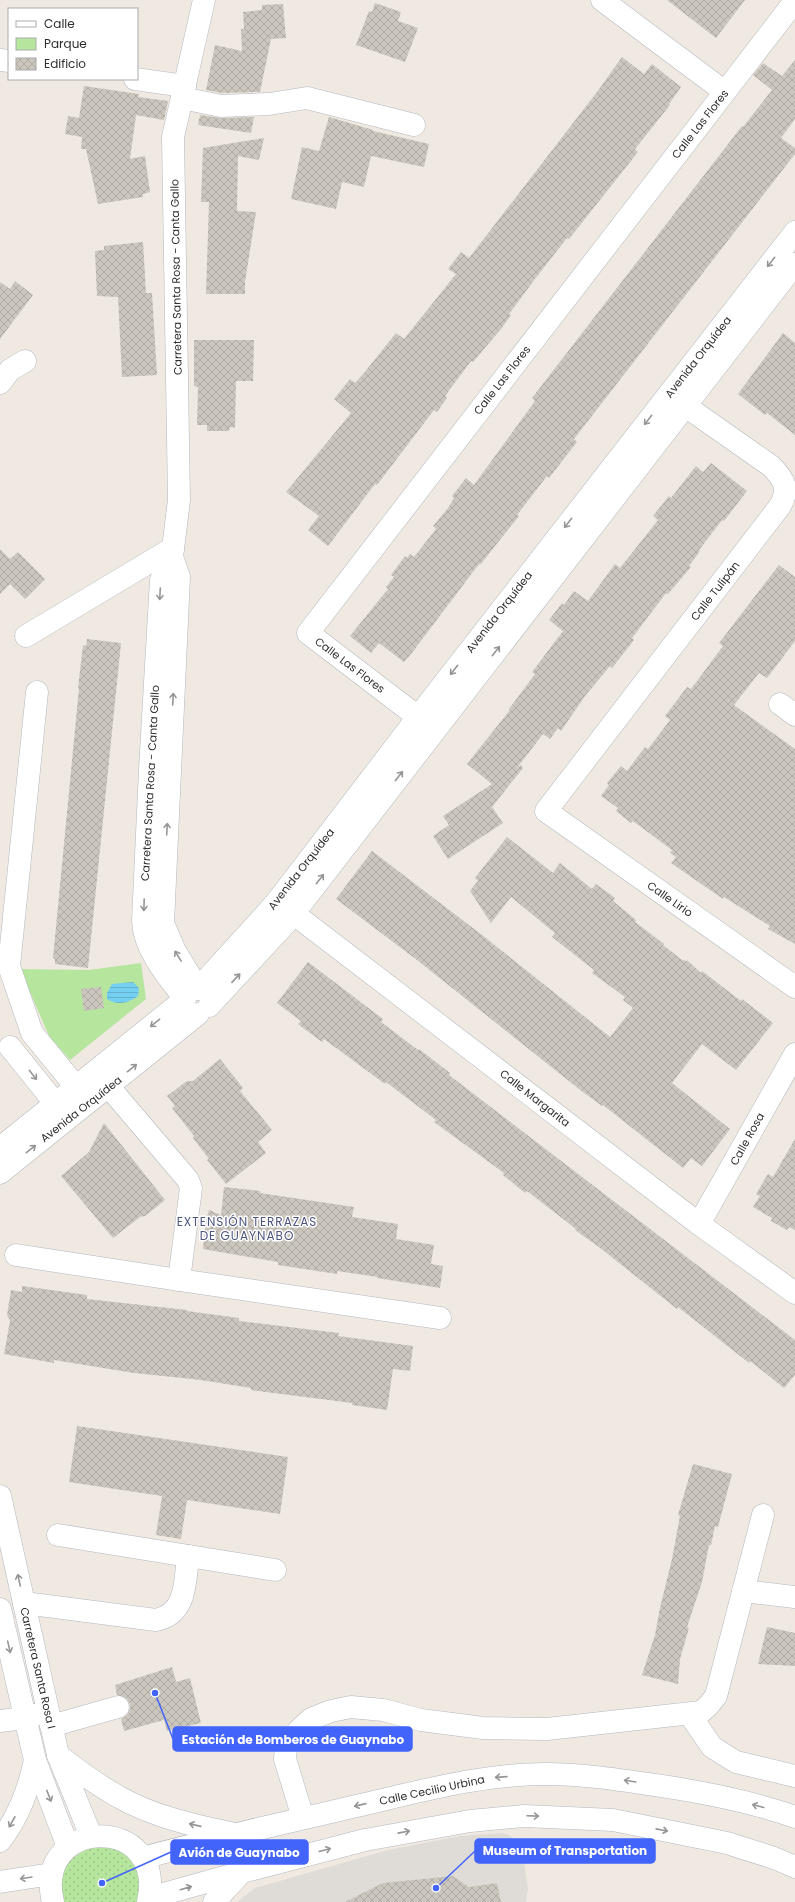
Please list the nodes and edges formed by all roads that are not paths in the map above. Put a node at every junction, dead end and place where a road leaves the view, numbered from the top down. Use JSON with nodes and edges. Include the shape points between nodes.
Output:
{"nodes":[{"id":1,"x":204,"y":0,"type":"edge"},
{"id":2,"x":602,"y":0,"type":"edge"},
{"id":3,"x":795,"y":1,"type":"edge"},
{"id":4,"x":138,"y":80,"type":"edge"},
{"id":5,"x":184,"y":92,"type":"junction"},
{"id":6,"x":725,"y":92,"type":"junction"},
{"id":7,"x":414,"y":125,"type":"dead end"},
{"id":8,"x":795,"y":232,"type":"edge"},
{"id":9,"x":795,"y":264,"type":"edge"},
{"id":10,"x":25,"y":361,"type":"dead end"},
{"id":11,"x":0,"y":383,"type":"edge"},
{"id":12,"x":677,"y":400,"type":"junction"},
{"id":13,"x":172,"y":552,"type":"junction"},
{"id":14,"x":26,"y":636,"type":"dead end"},
{"id":15,"x":37,"y":692,"type":"dead end"},
{"id":16,"x":418,"y":717,"type":"junction"},
{"id":17,"x":435,"y":730,"type":"junction"},
{"id":18,"x":546,"y":811,"type":"joint"},
{"id":19,"x":285,"y":907,"type":"junction"},
{"id":20,"x":795,"y":987,"type":"edge"},
{"id":21,"x":198,"y":1002,"type":"junction"},
{"id":22,"x":32,"y":1033,"type":"junction"},
{"id":23,"x":5,"y":1051,"type":"edge"},
{"id":24,"x":795,"y":1054,"type":"edge"},
{"id":25,"x":76,"y":1087,"type":"junction"},
{"id":26,"x":109,"y":1087,"type":"junction"},
{"id":27,"x":55,"y":1104,"type":"junction"},
{"id":28,"x":0,"y":1148,"type":"edge"},
{"id":29,"x":0,"y":1173,"type":"edge"},
{"id":30,"x":699,"y":1224,"type":"junction"},
{"id":31,"x":16,"y":1255,"type":"dead end"},
{"id":32,"x":179,"y":1280,"type":"junction"},
{"id":33,"x":795,"y":1293,"type":"edge"},
{"id":34,"x":440,"y":1318,"type":"dead end"},
{"id":35,"x":0,"y":1496,"type":"edge"},
{"id":36,"x":763,"y":1515,"type":"dead end"},
{"id":37,"x":58,"y":1535,"type":"dead end"},
{"id":38,"x":188,"y":1556,"type":"junction"},
{"id":39,"x":275,"y":1570,"type":"dead end"},
{"id":40,"x":743,"y":1591,"type":"junction"},
{"id":41,"x":795,"y":1597,"type":"edge"},
{"id":42,"x":24,"y":1603,"type":"junction"},
{"id":43,"x":0,"y":1609,"type":"edge"},
{"id":44,"x":118,"y":1707,"type":"dead end"},
{"id":45,"x":690,"y":1715,"type":"junction"},
{"id":46,"x":26,"y":1718,"type":"junction"},
{"id":47,"x":49,"y":1719,"type":"junction"},
{"id":48,"x":0,"y":1721,"type":"edge"},
{"id":49,"x":58,"y":1755,"type":"junction"},
{"id":50,"x":35,"y":1760,"type":"junction"},
{"id":51,"x":795,"y":1776,"type":"edge"},
{"id":52,"x":795,"y":1817,"type":"edge"},
{"id":53,"x":303,"y":1818,"type":"junction"},
{"id":54,"x":233,"y":1834,"type":"junction"},
{"id":55,"x":91,"y":1836,"type":"junction"},
{"id":56,"x":0,"y":1841,"type":"edge"},
{"id":57,"x":68,"y":1848,"type":"junction"},
{"id":58,"x":143,"y":1858,"type":"junction"},
{"id":59,"x":795,"y":1867,"type":"edge"},
{"id":60,"x":242,"y":1872,"type":"junction"},
{"id":61,"x":52,"y":1874,"type":"junction"},
{"id":62,"x":0,"y":1882,"type":"edge"},
{"id":63,"x":148,"y":1900,"type":"edge"},
{"id":64,"x":53,"y":1902,"type":"edge"},
{"id":65,"x":214,"y":1902,"type":"edge"}],
"edges":[{"from":1,"to":5,"type":"street","name":"Carretera Santa Rosa - Canta Gallo"},
{"from":2,"to":6,"type":"street"},
{"from":3,"to":6,"type":"street","name":"Calle Las Flores"},
{"from":4,"to":5,"type":"street"},
{"from":5,"to":7,"type":"street","via":[[221,106],[269,104],[306,98]]},
{"from":5,"to":13,"type":"street","name":"Carretera Santa Rosa - Canta Gallo","via":[[173,137],[179,500]]},
{"from":6,"to":16,"type":"street","name":"Calle Las Flores","via":[[308,633]]},
{"from":8,"to":12,"type":"street","name":"Avenida Orquídea","one_way":true},
{"from":9,"to":12,"type":"street","name":"Avenida Orquídea"},
{"from":10,"to":11,"type":"street","via":[[10,370]]},
{"from":12,"to":16,"type":"street","name":"Avenida Orquídea","one_way":true},
{"from":17,"to":12,"type":"street","name":"Avenida Orquídea","one_way":true},
{"from":12,"to":18,"type":"street","name":"Calle Tulipán","via":[[771,466],[781,476],[785,498]]},
{"from":13,"to":14,"type":"street"},
{"from":13,"to":21,"type":"street","name":"Carretera Santa Rosa - Canta Gallo","via":[[161,580],[143,921],[144,932],[152,951],[171,982]]},
{"from":15,"to":22,"type":"street","via":[[9,966]]},
{"from":16,"to":17,"type":"street","name":"Calle Las Flores"},
{"from":16,"to":19,"type":"street","name":"Avenida Orquídea"},
{"from":19,"to":17,"type":"street","name":"Avenida Orquídea","one_way":true},
{"from":18,"to":20,"type":"street","name":"Calle Lirio"},
{"from":19,"to":21,"type":"street","name":"Avenida Orquídea"},
{"from":19,"to":30,"type":"street","name":"Calle Margarita"},
{"from":21,"to":25,"type":"street","name":"Avenida Orquídea","one_way":true},
{"from":26,"to":21,"type":"street","name":"Avenida Orquídea","one_way":true},
{"from":22,"to":23,"type":"street"},
{"from":22,"to":25,"type":"street"},
{"from":23,"to":27,"type":"street","one_way":true},
{"from":24,"to":30,"type":"street","name":"Calle Rosa"},
{"from":25,"to":27,"type":"street","name":"Avenida Orquídea"},
{"from":29,"to":26,"type":"street","name":"Avenida Orquídea","one_way":true},
{"from":26,"to":32,"type":"street","via":[[188,1180],[191,1188]]},
{"from":27,"to":28,"type":"street","name":"Avenida Orquídea"},
{"from":30,"to":33,"type":"street","name":"Calle Margarita"},
{"from":31,"to":32,"type":"street"},
{"from":32,"to":34,"type":"street"},
{"from":42,"to":35,"type":"street","name":"Carretera Santa Rosa I","one_way":true},
{"from":36,"to":40,"type":"street"},
{"from":37,"to":38,"type":"street"},
{"from":38,"to":39,"type":"street"},
{"from":38,"to":42,"type":"street","via":[[182,1598],[178,1606],[165,1618],[156,1620]]},
{"from":40,"to":41,"type":"street"},
{"from":40,"to":45,"type":"street","via":[[716,1696],[701,1712]]},
{"from":42,"to":47,"type":"street","name":"Carretera Santa Rosa I"},
{"from":43,"to":46,"type":"street","one_way":true},
{"from":44,"to":47,"type":"street"},
{"from":45,"to":51,"type":"street","via":[[712,1747],[736,1762]]},
{"from":45,"to":53,"type":"street","via":[[547,1729],[483,1728],[421,1720],[383,1710],[351,1707],[332,1711],[311,1719],[286,1747],[285,1759]]},
{"from":46,"to":47,"type":"street"},
{"from":46,"to":48,"type":"street"},
{"from":46,"to":50,"type":"street"},
{"from":47,"to":49,"type":"street","name":"Carretera Santa Rosa I"},
{"from":54,"to":49,"type":"street","one_way":true,"via":[[183,1822],[130,1803]]},
{"from":49,"to":55,"type":"street","name":"Carretera Santa Rosa I"},
{"from":50,"to":56,"type":"street","one_way":true,"via":[[25,1795]]},
{"from":50,"to":57,"type":"street","one_way":true},
{"from":52,"to":53,"type":"street","name":"Calle Cecilio Urbina","one_way":true,"via":[[694,1791],[606,1777],[545,1774],[494,1777],[450,1784]]},
{"from":53,"to":54,"type":"street","name":"Calle Cecilio Urbina"},
{"from":54,"to":58,"type":"street","name":"Calle Cecilio Urbina"},
{"from":55,"to":57,"type":"street","via":[[77,1841]]},
{"from":55,"to":58,"type":"street","via":[[119,1839]]},
{"from":57,"to":61,"type":"street","via":[[59,1857]]},
{"from":58,"to":63,"type":"street","via":[[149,1873]]},
{"from":60,"to":59,"type":"street","one_way":true,"via":[[366,1840],[425,1828],[524,1816],[613,1820],[727,1842]]},
{"from":63,"to":60,"type":"street","one_way":true},
{"from":60,"to":65,"type":"street"},
{"from":61,"to":62,"type":"street","one_way":true},
{"from":61,"to":64,"type":"street","via":[[50,1884]]}]}
